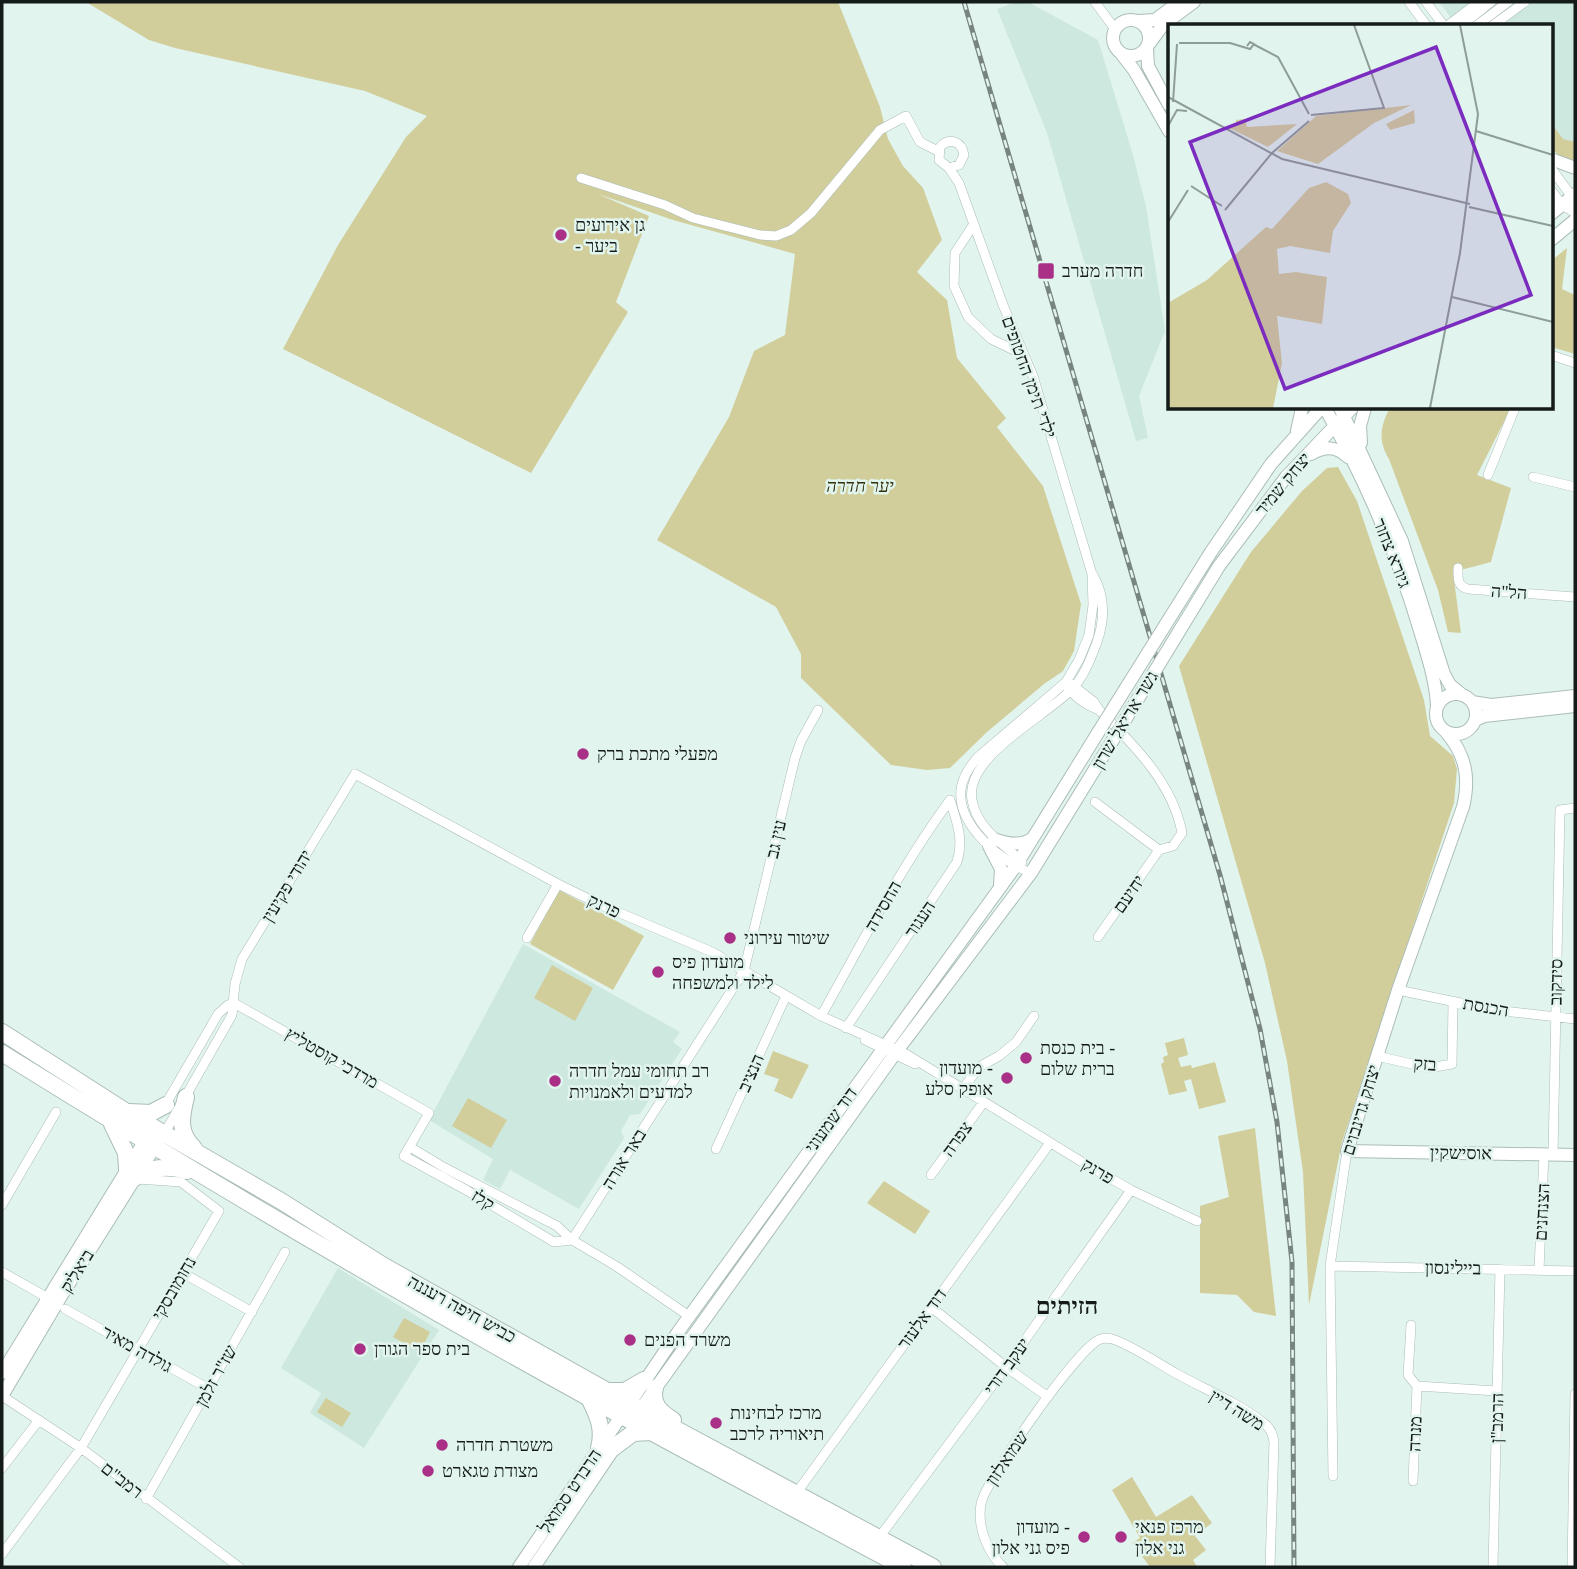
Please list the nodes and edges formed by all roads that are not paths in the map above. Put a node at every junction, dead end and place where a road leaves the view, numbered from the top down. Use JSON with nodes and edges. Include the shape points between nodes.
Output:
{"nodes":[{"id":1,"x":1095,"y":2,"type":"edge"},
{"id":2,"x":1179,"y":2,"type":"edge"},
{"id":3,"x":1194,"y":2,"type":"edge"},
{"id":4,"x":1409,"y":2,"type":"edge"},
{"id":5,"x":1426,"y":2,"type":"edge"},
{"id":6,"x":1479,"y":2,"type":"edge"},
{"id":7,"x":1491,"y":2,"type":"edge"},
{"id":8,"x":1508,"y":2,"type":"edge"},
{"id":9,"x":1525,"y":2,"type":"edge"},
{"id":10,"x":1138,"y":21,"type":"junction"},
{"id":11,"x":1426,"y":24,"type":"edge"},
{"id":12,"x":1443,"y":24,"type":"edge"},
{"id":13,"x":1448,"y":24,"type":"edge"},
{"id":14,"x":1464,"y":24,"type":"edge"},
{"id":15,"x":1479,"y":24,"type":"edge"},
{"id":16,"x":1495,"y":24,"type":"edge"},
{"id":17,"x":1115,"y":29,"type":"junction"},
{"id":18,"x":1148,"y":46,"type":"junction"},
{"id":19,"x":1120,"y":52,"type":"junction"},
{"id":20,"x":1168,"y":103,"type":"edge"},
{"id":21,"x":1168,"y":129,"type":"edge"},
{"id":22,"x":938,"y":151,"type":"junction"},
{"id":23,"x":1552,"y":159,"type":"edge"},
{"id":24,"x":954,"y":166,"type":"junction"},
{"id":25,"x":1575,"y":168,"type":"edge"},
{"id":26,"x":1552,"y":170,"type":"edge"},
{"id":27,"x":581,"y":178,"type":"dead end"},
{"id":28,"x":1552,"y":190,"type":"edge"},
{"id":29,"x":1571,"y":200,"type":"edge"},
{"id":30,"x":1552,"y":213,"type":"edge"},
{"id":31,"x":1575,"y":213,"type":"edge"},
{"id":32,"x":1575,"y":220,"type":"edge"},
{"id":33,"x":974,"y":223,"type":"junction"},
{"id":34,"x":1552,"y":239,"type":"edge"},
{"id":35,"x":1024,"y":355,"type":"junction"},
{"id":36,"x":1555,"y":356,"type":"edge"},
{"id":37,"x":1575,"y":363,"type":"edge"},
{"id":38,"x":1302,"y":410,"type":"edge"},
{"id":39,"x":1321,"y":410,"type":"edge"},
{"id":40,"x":1365,"y":410,"type":"edge"},
{"id":41,"x":1515,"y":410,"type":"edge"},
{"id":42,"x":1343,"y":414,"type":"edge"},
{"id":43,"x":1294,"y":437,"type":"junction"},
{"id":44,"x":1302,"y":460,"type":"junction"},
{"id":45,"x":1360,"y":464,"type":"junction"},
{"id":46,"x":1488,"y":475,"type":"dead end"},
{"id":47,"x":1533,"y":477,"type":"dead end"},
{"id":48,"x":1575,"y":488,"type":"edge"},
{"id":49,"x":1211,"y":552,"type":"joint"},
{"id":50,"x":1219,"y":566,"type":"joint"},
{"id":51,"x":1458,"y":568,"type":"dead end"},
{"id":52,"x":1092,"y":573,"type":"junction"},
{"id":53,"x":1575,"y":597,"type":"edge"},
{"id":54,"x":1066,"y":681,"type":"junction"},
{"id":55,"x":1073,"y":689,"type":"junction"},
{"id":56,"x":1461,"y":694,"type":"junction"},
{"id":57,"x":1575,"y":696,"type":"edge"},
{"id":58,"x":1472,"y":702,"type":"junction"},
{"id":59,"x":1575,"y":706,"type":"edge"},
{"id":60,"x":1437,"y":707,"type":"junction"},
{"id":61,"x":818,"y":710,"type":"dead end"},
{"id":62,"x":1475,"y":720,"type":"junction"},
{"id":63,"x":1467,"y":731,"type":"junction"},
{"id":64,"x":1446,"y":732,"type":"junction"},
{"id":65,"x":1464,"y":758,"type":"junction"},
{"id":66,"x":355,"y":774,"type":"joint"},
{"id":67,"x":950,"y":800,"type":"joint"},
{"id":68,"x":1095,"y":802,"type":"dead end"},
{"id":69,"x":1575,"y":808,"type":"edge"},
{"id":70,"x":1034,"y":837,"type":"junction"},
{"id":71,"x":991,"y":842,"type":"junction"},
{"id":72,"x":1159,"y":850,"type":"junction"},
{"id":73,"x":1017,"y":863,"type":"junction"},
{"id":74,"x":1031,"y":873,"type":"junction"},
{"id":75,"x":558,"y":884,"type":"junction"},
{"id":76,"x":999,"y":888,"type":"junction"},
{"id":77,"x":1098,"y":937,"type":"dead end"},
{"id":78,"x":527,"y":938,"type":"dead end"},
{"id":79,"x":744,"y":971,"type":"junction"},
{"id":80,"x":1398,"y":990,"type":"junction"},
{"id":81,"x":786,"y":996,"type":"junction"},
{"id":82,"x":1453,"y":1002,"type":"junction"},
{"id":83,"x":234,"y":1003,"type":"junction"},
{"id":84,"x":821,"y":1016,"type":"junction"},
{"id":85,"x":1034,"y":1016,"type":"dead end"},
{"id":86,"x":1556,"y":1016,"type":"junction"},
{"id":87,"x":1575,"y":1018,"type":"edge"},
{"id":88,"x":851,"y":1030,"type":"junction"},
{"id":89,"x":2,"y":1032,"type":"edge"},
{"id":90,"x":884,"y":1047,"type":"junction"},
{"id":91,"x":2,"y":1053,"type":"edge"},
{"id":92,"x":896,"y":1053,"type":"junction"},
{"id":93,"x":1377,"y":1056,"type":"junction"},
{"id":94,"x":962,"y":1090,"type":"junction"},
{"id":95,"x":186,"y":1097,"type":"junction"},
{"id":96,"x":983,"y":1102,"type":"junction"},
{"id":97,"x":166,"y":1105,"type":"junction"},
{"id":98,"x":124,"y":1111,"type":"junction"},
{"id":99,"x":56,"y":1112,"type":"dead end"},
{"id":100,"x":109,"y":1119,"type":"junction"},
{"id":101,"x":153,"y":1137,"type":"junction"},
{"id":102,"x":1050,"y":1143,"type":"junction"},
{"id":103,"x":410,"y":1147,"type":"junction"},
{"id":104,"x":716,"y":1149,"type":"dead end"},
{"id":105,"x":1347,"y":1151,"type":"junction"},
{"id":106,"x":1549,"y":1154,"type":"junction"},
{"id":107,"x":1575,"y":1154,"type":"edge"},
{"id":108,"x":204,"y":1157,"type":"junction"},
{"id":109,"x":196,"y":1173,"type":"junction"},
{"id":110,"x":130,"y":1174,"type":"junction"},
{"id":111,"x":931,"y":1175,"type":"dead end"},
{"id":112,"x":1131,"y":1190,"type":"junction"},
{"id":113,"x":2,"y":1205,"type":"edge"},
{"id":114,"x":1197,"y":1221,"type":"dead end"},
{"id":115,"x":572,"y":1240,"type":"junction"},
{"id":116,"x":285,"y":1252,"type":"dead end"},
{"id":117,"x":1330,"y":1266,"type":"junction"},
{"id":118,"x":1500,"y":1269,"type":"junction"},
{"id":119,"x":1539,"y":1270,"type":"junction"},
{"id":120,"x":1575,"y":1271,"type":"edge"},
{"id":121,"x":2,"y":1272,"type":"edge"},
{"id":122,"x":183,"y":1273,"type":"junction"},
{"id":123,"x":58,"y":1302,"type":"junction"},
{"id":124,"x":931,"y":1307,"type":"junction"},
{"id":125,"x":252,"y":1312,"type":"junction"},
{"id":126,"x":689,"y":1316,"type":"junction"},
{"id":127,"x":1411,"y":1325,"type":"dead end"},
{"id":128,"x":138,"y":1350,"type":"junction"},
{"id":129,"x":1084,"y":1350,"type":"joint"},
{"id":130,"x":1006,"y":1367,"type":"junction"},
{"id":131,"x":2,"y":1373,"type":"edge"},
{"id":132,"x":650,"y":1384,"type":"junction"},
{"id":133,"x":1417,"y":1386,"type":"junction"},
{"id":134,"x":209,"y":1389,"type":"junction"},
{"id":135,"x":606,"y":1390,"type":"junction"},
{"id":136,"x":1497,"y":1391,"type":"junction"},
{"id":137,"x":1575,"y":1394,"type":"edge"},
{"id":138,"x":2,"y":1396,"type":"edge"},
{"id":139,"x":1048,"y":1396,"type":"junction"},
{"id":140,"x":589,"y":1398,"type":"junction"},
{"id":141,"x":630,"y":1412,"type":"junction"},
{"id":142,"x":39,"y":1420,"type":"junction"},
{"id":143,"x":651,"y":1432,"type":"junction"},
{"id":144,"x":701,"y":1443,"type":"junction"},
{"id":145,"x":81,"y":1448,"type":"junction"},
{"id":146,"x":606,"y":1448,"type":"junction"},
{"id":147,"x":2,"y":1468,"type":"edge"},
{"id":148,"x":1333,"y":1476,"type":"dead end"},
{"id":149,"x":1413,"y":1482,"type":"dead end"},
{"id":150,"x":795,"y":1495,"type":"junction"},
{"id":151,"x":146,"y":1499,"type":"junction"},
{"id":152,"x":878,"y":1539,"type":"junction"},
{"id":153,"x":2,"y":1553,"type":"edge"},
{"id":154,"x":1000,"y":1564,"type":"edge"},
{"id":155,"x":239,"y":1567,"type":"edge"},
{"id":156,"x":519,"y":1567,"type":"edge"},
{"id":157,"x":534,"y":1567,"type":"edge"},
{"id":158,"x":903,"y":1567,"type":"edge"},
{"id":159,"x":933,"y":1567,"type":"edge"},
{"id":160,"x":1270,"y":1567,"type":"edge"},
{"id":161,"x":1493,"y":1567,"type":"edge"},
{"id":162,"x":1572,"y":1567,"type":"edge"}],
"edges":[{"from":1,"to":17,"type":"street"},
{"from":2,"to":10,"type":"main road","via":[[1155,20]]},
{"from":3,"to":18,"type":"main road","via":[[1161,27]]},
{"from":4,"to":11,"type":"street"},
{"from":5,"to":12,"type":"street"},
{"from":6,"to":13,"type":"street"},
{"from":7,"to":14,"type":"street"},
{"from":8,"to":15,"type":"street"},
{"from":9,"to":16,"type":"street"},
{"from":10,"to":17,"type":"main road","via":[[1127,20]]},
{"from":10,"to":18,"type":"main road","via":[[1148,30]]},
{"from":17,"to":19,"type":"main road","via":[[1114,42]]},
{"from":18,"to":19,"type":"main road","via":[[1139,55]]},
{"from":18,"to":20,"type":"main road","via":[[1148,66]]},
{"from":19,"to":21,"type":"main road"},
{"from":22,"to":24,"type":"street","via":[[942,164]]},
{"from":22,"to":24,"type":"street","via":[[946,142],[959,143],[964,155]]},
{"from":22,"to":27,"type":"street","via":[[920,142],[906,116],[890,123],[801,223],[776,236],[693,218]]},
{"from":23,"to":25,"type":"main road"},
{"from":24,"to":33,"type":"street","name":"ילדי תימן החטופים"},
{"from":26,"to":29,"type":"street"},
{"from":28,"to":29,"type":"street"},
{"from":29,"to":30,"type":"main road"},
{"from":29,"to":31,"type":"street"},
{"from":32,"to":34,"type":"main road"},
{"from":33,"to":35,"type":"street","name":"ילדי תימן החטופים"},
{"from":33,"to":35,"type":"street","via":[[955,253],[954,286],[968,317],[991,339]]},
{"from":35,"to":52,"type":"street","name":"ילדי תימן החטופים"},
{"from":36,"to":37,"type":"street"},
{"from":38,"to":43,"type":"main road"},
{"from":39,"to":43,"type":"main road","name":"יצחק שמיר"},
{"from":40,"to":45,"type":"main road"},
{"from":41,"to":46,"type":"street"},
{"from":42,"to":44,"type":"main road","name":"יצחק שמיר"},
{"from":42,"to":45,"type":"main road","name":"גיורא צחור"},
{"from":43,"to":49,"type":"main road","name":"יצחק שמיר"},
{"from":44,"to":45,"type":"main road","via":[[1332,448]]},
{"from":44,"to":50,"type":"main road","name":"יצחק שמיר"},
{"from":45,"to":56,"type":"main road","name":"גיורא צחור","via":[[1402,541],[1444,674]]},
{"from":45,"to":60,"type":"main road","name":"גיורא צחור","via":[[1406,585],[1434,679]]},
{"from":47,"to":48,"type":"street"},
{"from":49,"to":70,"type":"main road","name":"גשר אריאל שרון","bridge":true},
{"from":50,"to":74,"type":"main road","name":"גשר אריאל שרון","bridge":true},
{"from":51,"to":53,"type":"street","name":"הל\"ה","via":[[1458,582],[1468,589]]},
{"from":52,"to":54,"type":"street","name":"ילדי תימן החטופים","via":[[1089,635]]},
{"from":52,"to":55,"type":"street","name":"ילדי תימן החטופים","via":[[1101,589],[1102,620],[1094,652]]},
{"from":54,"to":55,"type":"street"},
{"from":54,"to":71,"type":"street","name":"ילדי תימן החטופים","via":[[969,768],[961,791],[962,805],[971,823]]},
{"from":55,"to":71,"type":"street","name":"ילדי תימן החטופים","via":[[990,755],[977,772],[971,798]]},
{"from":55,"to":72,"type":"street","via":[[1142,754],[1164,786],[1182,833],[1177,842]]},
{"from":56,"to":58,"type":"main road"},
{"from":56,"to":60,"type":"main road","via":[[1444,697]]},
{"from":57,"to":58,"type":"main road","via":[[1491,705]]},
{"from":58,"to":62,"type":"main road"},
{"from":59,"to":62,"type":"main road"},
{"from":60,"to":64,"type":"main road","via":[[1436,721]]},
{"from":61,"to":79,"type":"street","name":"עין גב","via":[[795,758]]},
{"from":62,"to":63,"type":"main road"},
{"from":63,"to":64,"type":"main road","via":[[1457,735]]},
{"from":63,"to":65,"type":"main road","name":"יצחק גרינבוים"},
{"from":64,"to":65,"type":"main road"},
{"from":65,"to":80,"type":"main road","name":"יצחק גרינבוים","via":[[1464,807]]},
{"from":66,"to":75,"type":"street","name":"פרנק"},
{"from":66,"to":83,"type":"street","name":"יהודי פקיעין","via":[[242,959]]},
{"from":67,"to":84,"type":"street","name":"החסידה","via":[[880,910]]},
{"from":67,"to":88,"type":"street","name":"העגור","via":[[960,836],[957,862]]},
{"from":68,"to":72,"type":"street"},
{"from":69,"to":86,"type":"street","name":"סידקוב","via":[[1560,810]]},
{"from":70,"to":71,"type":"main road","via":[[1024,843]]},
{"from":70,"to":73,"type":"main road","name":"דוד שמעוני"},
{"from":71,"to":73,"type":"street","name":"ילדי תימן החטופים"},
{"from":71,"to":76,"type":"main road","via":[[1001,869]]},
{"from":72,"to":77,"type":"street","name":"יחיעם"},
{"from":73,"to":74,"type":"street","name":"ילדי תימן החטופים"},
{"from":73,"to":76,"type":"main road","name":"דוד שמעוני"},
{"from":74,"to":92,"type":"main road","name":"דוד שמעוני"},
{"from":75,"to":78,"type":"street"},
{"from":75,"to":79,"type":"street","name":"פרנק","via":[[712,952]]},
{"from":76,"to":90,"type":"main road","name":"דוד שמעוני"},
{"from":79,"to":81,"type":"street","name":"פרנק"},
{"from":79,"to":115,"type":"street","name":"באר אורה"},
{"from":80,"to":82,"type":"street","name":"הכנסת"},
{"from":80,"to":93,"type":"main road","name":"יצחק גרינבוים"},
{"from":81,"to":84,"type":"street","name":"פרנק"},
{"from":81,"to":104,"type":"street","name":"הנציב"},
{"from":82,"to":86,"type":"street","name":"הכנסת"},
{"from":82,"to":93,"type":"street","name":"בזק","via":[[1452,1064],[1429,1068]]},
{"from":83,"to":95,"type":"street","name":"יהודי פקיעין","via":[[230,1021]]},
{"from":83,"to":97,"type":"street","via":[[218,1014]]},
{"from":83,"to":103,"type":"street","name":"מרדכי קוסטליץ","via":[[429,1113]]},
{"from":84,"to":88,"type":"street","name":"פרנק"},
{"from":85,"to":94,"type":"street","via":[[1016,1042],[979,1067]]},
{"from":86,"to":87,"type":"street","name":"הכנסת"},
{"from":86,"to":106,"type":"street","name":"סידקוב"},
{"from":88,"to":90,"type":"street","name":"פרנק"},
{"from":89,"to":98,"type":"highway","name":"כביש חיפה רעננה"},
{"from":90,"to":92,"type":"street","name":"פרנק"},
{"from":90,"to":126,"type":"main road","name":"דוד שמעוני"},
{"from":91,"to":100,"type":"highway","name":"כביש חיפה רעננה"},
{"from":92,"to":94,"type":"street","name":"פרנק"},
{"from":92,"to":132,"type":"main road","name":"דוד שמעוני"},
{"from":93,"to":105,"type":"main road","name":"יצחק גרינבוים"},
{"from":94,"to":96,"type":"street","name":"פרנק"},
{"from":95,"to":101,"type":"street","name":"יהודי פקיעין"},
{"from":95,"to":108,"type":"highway","via":[[182,1131]]},
{"from":96,"to":102,"type":"street","name":"פרנק"},
{"from":96,"to":111,"type":"street","name":"צפרה"},
{"from":97,"to":98,"type":"highway","via":[[151,1113]]},
{"from":97,"to":101,"type":"street"},
{"from":98,"to":101,"type":"highway","name":"כביש חיפה רעננה"},
{"from":99,"to":113,"type":"street"},
{"from":100,"to":101,"type":"highway","name":"כביש חיפה רעננה"},
{"from":100,"to":110,"type":"highway","via":[[122,1140]]},
{"from":101,"to":108,"type":"highway","name":"כביש חיפה רעננה"},
{"from":101,"to":109,"type":"highway","name":"כביש חיפה רעננה"},
{"from":101,"to":110,"type":"main road","name":"ביאליק"},
{"from":102,"to":112,"type":"street","name":"פרנק"},
{"from":102,"to":124,"type":"street","name":"דוד אלעזר"},
{"from":103,"to":115,"type":"street","name":"קלז","via":[[557,1226]]},
{"from":103,"to":115,"type":"street","name":"קלז","via":[[404,1156],[554,1242]]},
{"from":105,"to":106,"type":"main road","name":"אוסישקין"},
{"from":105,"to":117,"type":"street","name":"יצחק גרינבוים"},
{"from":106,"to":107,"type":"main road","name":"אוסישקין"},
{"from":106,"to":119,"type":"street","name":"הצנחנים"},
{"from":108,"to":135,"type":"highway","name":"כביש חיפה רעננה","via":[[384,1266]]},
{"from":109,"to":110,"type":"highway","via":[[168,1167]]},
{"from":109,"to":140,"type":"highway","name":"כביש חיפה רעננה"},
{"from":110,"to":122,"type":"street","name":"נחומובסקי","via":[[181,1182],[219,1211]]},
{"from":110,"to":123,"type":"main road","name":"ביאליק"},
{"from":112,"to":114,"type":"street","name":"פרנק"},
{"from":112,"to":130,"type":"street","name":"יעקב דורי"},
{"from":115,"to":126,"type":"street","name":"קלז"},
{"from":116,"to":125,"type":"street","name":"שז\"ר זלמן"},
{"from":117,"to":118,"type":"street","name":"ביילינסון"},
{"from":117,"to":148,"type":"street","name":"יצחק גרינבוים"},
{"from":118,"to":119,"type":"street","name":"ביילינסון"},
{"from":118,"to":136,"type":"street","name":"הרמב\"ן"},
{"from":119,"to":120,"type":"street","name":"ביילינסון"},
{"from":121,"to":123,"type":"street","name":"גולדה מאיר"},
{"from":122,"to":125,"type":"street"},
{"from":122,"to":128,"type":"street","name":"נחומובסקי"},
{"from":123,"to":128,"type":"street","name":"גולדה מאיר"},
{"from":123,"to":131,"type":"main road","name":"ביאליק"},
{"from":123,"to":138,"type":"main road","name":"ביאליק"},
{"from":124,"to":130,"type":"street"},
{"from":124,"to":150,"type":"street","name":"דוד אלעזר"},
{"from":125,"to":134,"type":"street","name":"שז\"ר זלמן"},
{"from":126,"to":132,"type":"main road","name":"דוד שמעוני"},
{"from":127,"to":133,"type":"street","name":"מנרה","via":[[1408,1375]]},
{"from":128,"to":134,"type":"street","name":"גולדה מאיר"},
{"from":128,"to":145,"type":"street","name":"נחומובסקי"},
{"from":129,"to":139,"type":"street","name":"שמואלזון"},
{"from":129,"to":160,"type":"street","name":"משה דיין","via":[[1094,1341],[1112,1339],[1269,1428],[1274,1442]]},
{"from":130,"to":139,"type":"street"},
{"from":130,"to":152,"type":"street","name":"יעקב דורי"},
{"from":132,"to":135,"type":"highway","via":[[625,1391]]},
{"from":132,"to":141,"type":"main road","name":"דוד שמעוני"},
{"from":132,"to":144,"type":"highway","via":[[660,1410],[698,1435]]},
{"from":133,"to":136,"type":"street"},
{"from":133,"to":149,"type":"street","name":"מנרה"},
{"from":134,"to":151,"type":"street","name":"שז\"ר זלמן"},
{"from":135,"to":141,"type":"highway","name":"כביש חיפה רעננה"},
{"from":136,"to":161,"type":"street","name":"הרמב\"ן"},
{"from":137,"to":162,"type":"street"},
{"from":138,"to":142,"type":"street","name":"רמב\"ם"},
{"from":139,"to":154,"type":"street","name":"שמואלזון","via":[[983,1496],[980,1521]]},
{"from":140,"to":141,"type":"highway","name":"כביש חיפה רעננה"},
{"from":140,"to":146,"type":"highway"},
{"from":141,"to":143,"type":"highway","name":"כביש חיפה רעננה"},
{"from":141,"to":144,"type":"highway","name":"כביש חיפה רעננה"},
{"from":141,"to":146,"type":"main road","name":"הרברט סמואל"},
{"from":142,"to":145,"type":"street","name":"רמב\"ם"},
{"from":142,"to":147,"type":"street"},
{"from":143,"to":146,"type":"highway","via":[[633,1433]]},
{"from":143,"to":158,"type":"highway","name":"כביש חיפה רעננה"},
{"from":144,"to":150,"type":"highway","name":"כביש חיפה רעננה"},
{"from":145,"to":151,"type":"street","name":"רמב\"ם"},
{"from":145,"to":153,"type":"street","name":"נחומובסקי"},
{"from":146,"to":156,"type":"main road","name":"הרברט סמואל"},
{"from":146,"to":157,"type":"main road","name":"הרברט סמואל"},
{"from":150,"to":152,"type":"highway","name":"כביש חיפה רעננה"},
{"from":151,"to":155,"type":"street","name":"רמב\"ם"},
{"from":152,"to":159,"type":"highway","name":"כביש חיפה רעננה"}]}
